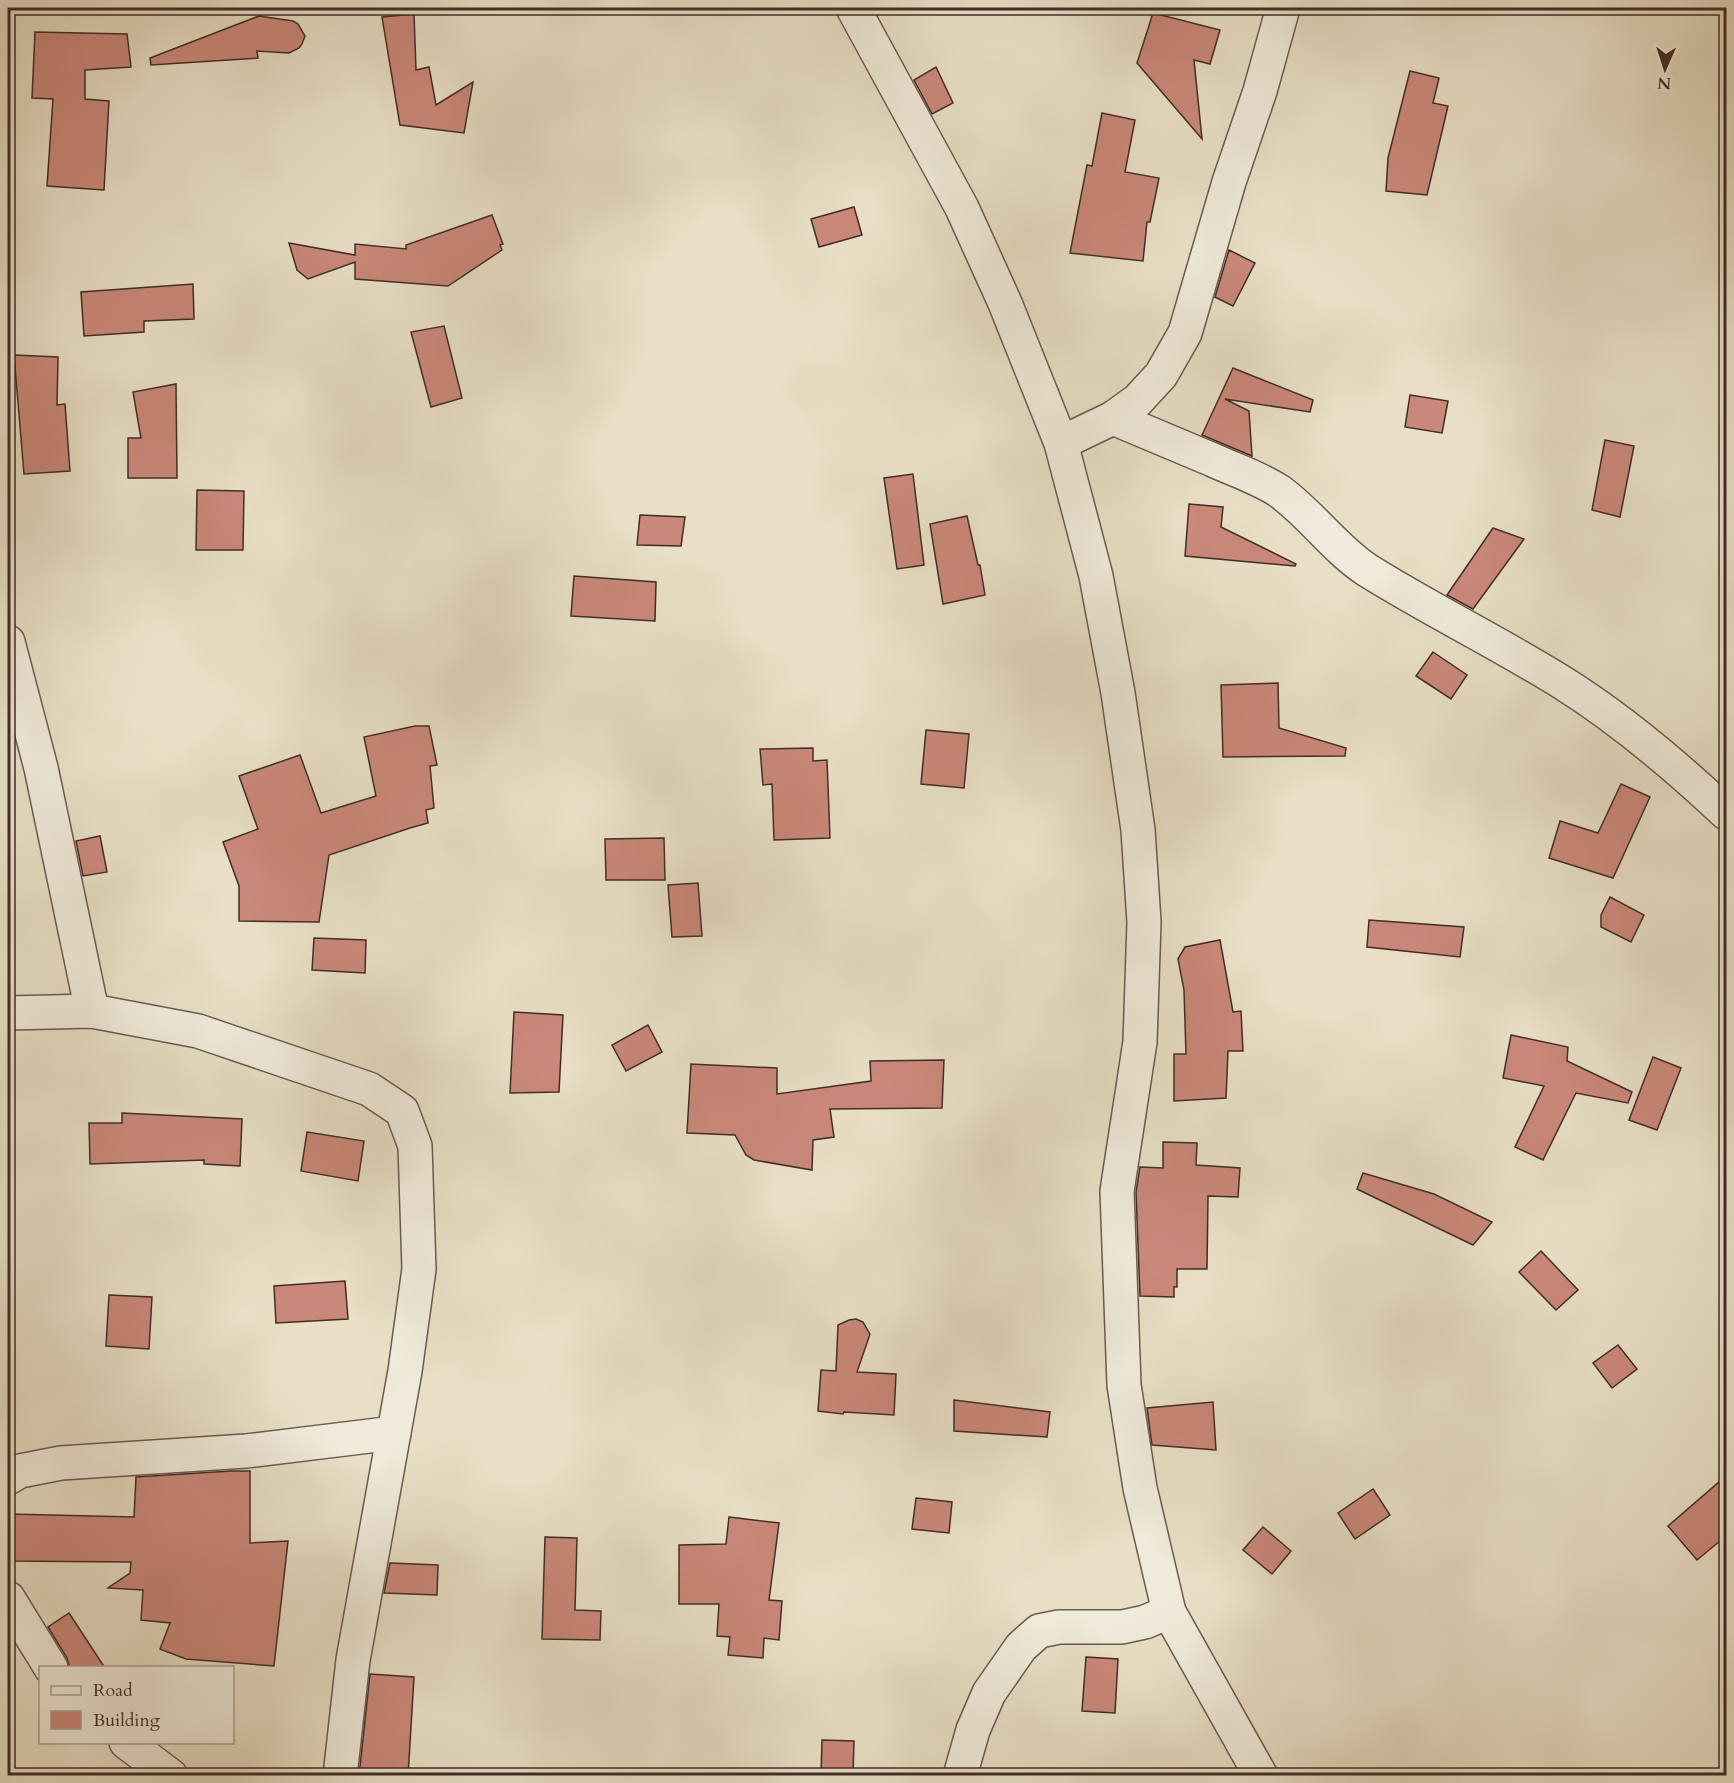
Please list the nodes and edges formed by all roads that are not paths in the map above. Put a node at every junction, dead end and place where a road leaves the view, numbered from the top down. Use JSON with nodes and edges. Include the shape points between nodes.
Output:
{"nodes":[{"id":1,"x":853,"y":8,"type":"edge"},
{"id":2,"x":1283,"y":8,"type":"edge"},
{"id":3,"x":1113,"y":418,"type":"junction"},
{"id":4,"x":1061,"y":443,"type":"junction"},
{"id":5,"x":8,"y":642,"type":"edge"},
{"id":6,"x":1726,"y":813,"type":"edge"},
{"id":7,"x":92,"y":1011,"type":"junction"},
{"id":8,"x":8,"y":1013,"type":"edge"},
{"id":9,"x":394,"y":1433,"type":"junction"},
{"id":10,"x":8,"y":1478,"type":"edge"},
{"id":11,"x":8,"y":1598,"type":"edge"},
{"id":12,"x":1169,"y":1612,"type":"junction"},
{"id":13,"x":50,"y":1666,"type":"edge"},
{"id":14,"x":127,"y":1744,"type":"edge"},
{"id":15,"x":171,"y":1776,"type":"edge"},
{"id":16,"x":340,"y":1776,"type":"edge"},
{"id":17,"x":960,"y":1776,"type":"edge"},
{"id":18,"x":1261,"y":1776,"type":"edge"}],
"edges":[{"from":1,"to":4,"type":"street","via":[[962,208]]},
{"from":2,"to":3,"type":"street","via":[[1185,333],[1161,375],[1138,400]]},
{"from":3,"to":4,"type":"street"},
{"from":3,"to":6,"type":"street","via":[[1278,491],[1364,568],[1566,685],[1678,768]]},
{"from":4,"to":12,"type":"street","via":[[1096,576],[1138,830],[1144,922],[1140,1042],[1117,1191],[1124,1385],[1140,1488]]},
{"from":5,"to":7,"type":"street","via":[[41,768]]},
{"from":7,"to":8,"type":"street"},
{"from":7,"to":9,"type":"street","via":[[198,1031],[369,1089],[402,1111],[415,1146],[419,1269]]},
{"from":9,"to":10,"type":"street","via":[[246,1451],[61,1463],[20,1471]]},
{"from":9,"to":16,"type":"street","via":[[353,1660]]},
{"from":11,"to":13,"type":"street"},
{"from":12,"to":17,"type":"street","via":[[1122,1627],[1059,1627],[1039,1631],[1021,1647],[989,1693]]},
{"from":12,"to":18,"type":"street"},
{"from":14,"to":15,"type":"street"}]}
